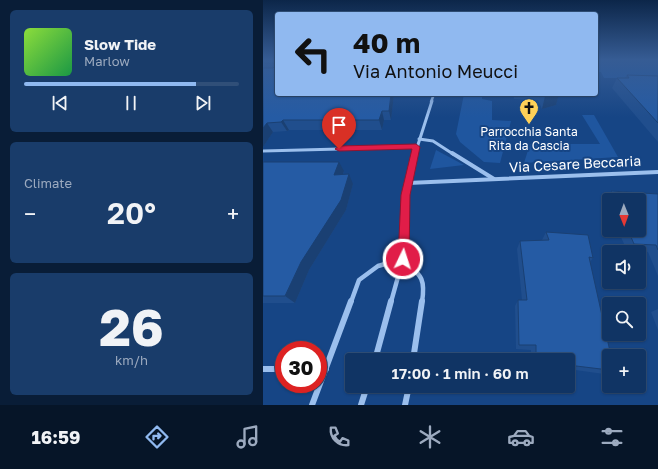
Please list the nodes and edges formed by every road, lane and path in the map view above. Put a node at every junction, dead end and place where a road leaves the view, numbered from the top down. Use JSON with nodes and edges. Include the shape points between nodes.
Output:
{"nodes":[{"id":1,"x":433,"y":96,"type":"edge"},
{"id":2,"x":419,"y":139,"type":"junction"},
{"id":3,"x":416,"y":147,"type":"junction"},
{"id":4,"x":263,"y":151,"type":"edge"},
{"id":5,"x":658,"y":172,"type":"edge"},
{"id":6,"x":494,"y":179,"type":"junction"},
{"id":7,"x":408,"y":183,"type":"junction"},
{"id":8,"x":403,"y":259,"type":"junction"},
{"id":9,"x":377,"y":353,"type":"edge"},
{"id":10,"x":414,"y":353,"type":"edge"},
{"id":11,"x":327,"y":366,"type":"edge"},
{"id":12,"x":263,"y":369,"type":"edge"},
{"id":13,"x":275,"y":369,"type":"edge"},
{"id":14,"x":317,"y":393,"type":"edge"},
{"id":15,"x":365,"y":393,"type":"edge"},
{"id":16,"x":408,"y":393,"type":"edge"},
{"id":17,"x":312,"y":405,"type":"edge"},
{"id":18,"x":361,"y":405,"type":"edge"},
{"id":19,"x":405,"y":405,"type":"edge"}],
"edges":[{"from":1,"to":2,"type":"street"},
{"from":2,"to":3,"type":"street"},
{"from":2,"to":6,"type":"street","name":"Via Cesare Beccaria","via":[[433,141]]},
{"from":3,"to":4,"type":"street"},
{"from":3,"to":7,"type":"street"},
{"from":5,"to":6,"type":"street","name":"Via Cesare Beccaria"},
{"from":6,"to":7,"type":"street","name":"Via Cesare Beccaria"},
{"from":7,"to":8,"type":"street"},
{"from":8,"to":9,"type":"street"},
{"from":8,"to":10,"type":"street","via":[[422,277],[424,291]]},
{"from":8,"to":11,"type":"street","via":[[378,266],[359,280]]},
{"from":12,"to":13,"type":"street"},
{"from":14,"to":17,"type":"street"},
{"from":15,"to":18,"type":"street"},
{"from":16,"to":19,"type":"street"}]}
